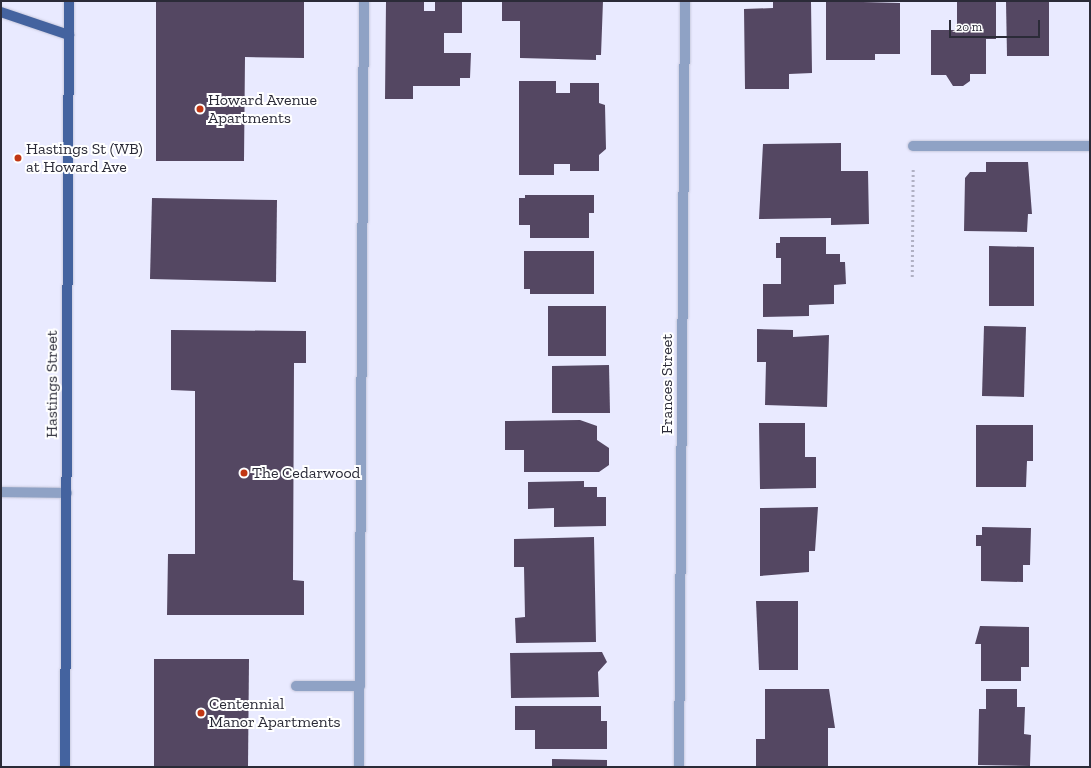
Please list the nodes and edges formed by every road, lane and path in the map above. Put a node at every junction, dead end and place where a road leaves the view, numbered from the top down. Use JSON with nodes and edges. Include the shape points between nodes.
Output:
{"nodes":[{"id":1,"x":68,"y":1,"type":"edge"},
{"id":2,"x":364,"y":1,"type":"edge"},
{"id":3,"x":684,"y":1,"type":"edge"},
{"id":4,"x":1,"y":12,"type":"edge"},
{"id":5,"x":68,"y":35,"type":"junction"},
{"id":6,"x":913,"y":146,"type":"joint"},
{"id":7,"x":1090,"y":146,"type":"edge"},
{"id":8,"x":912,"y":277,"type":"dead end"},
{"id":9,"x":1,"y":492,"type":"edge"},
{"id":10,"x":66,"y":493,"type":"junction"},
{"id":11,"x":296,"y":686,"type":"dead end"},
{"id":12,"x":360,"y":686,"type":"junction"},
{"id":13,"x":65,"y":767,"type":"edge"},
{"id":14,"x":359,"y":767,"type":"edge"},
{"id":15,"x":679,"y":767,"type":"edge"}],
"edges":[{"from":1,"to":5,"type":"main road","name":"Hastings Street"},
{"from":2,"to":12,"type":"street"},
{"from":3,"to":15,"type":"street","name":"Frances Street"},
{"from":4,"to":5,"type":"main road"},
{"from":5,"to":10,"type":"main road","name":"Hastings Street"},
{"from":6,"to":7,"type":"street"},
{"from":6,"to":8,"type":"path"},
{"from":9,"to":10,"type":"street"},
{"from":10,"to":13,"type":"main road","name":"Hastings Street"},
{"from":11,"to":12,"type":"street"},
{"from":12,"to":14,"type":"street"}]}
